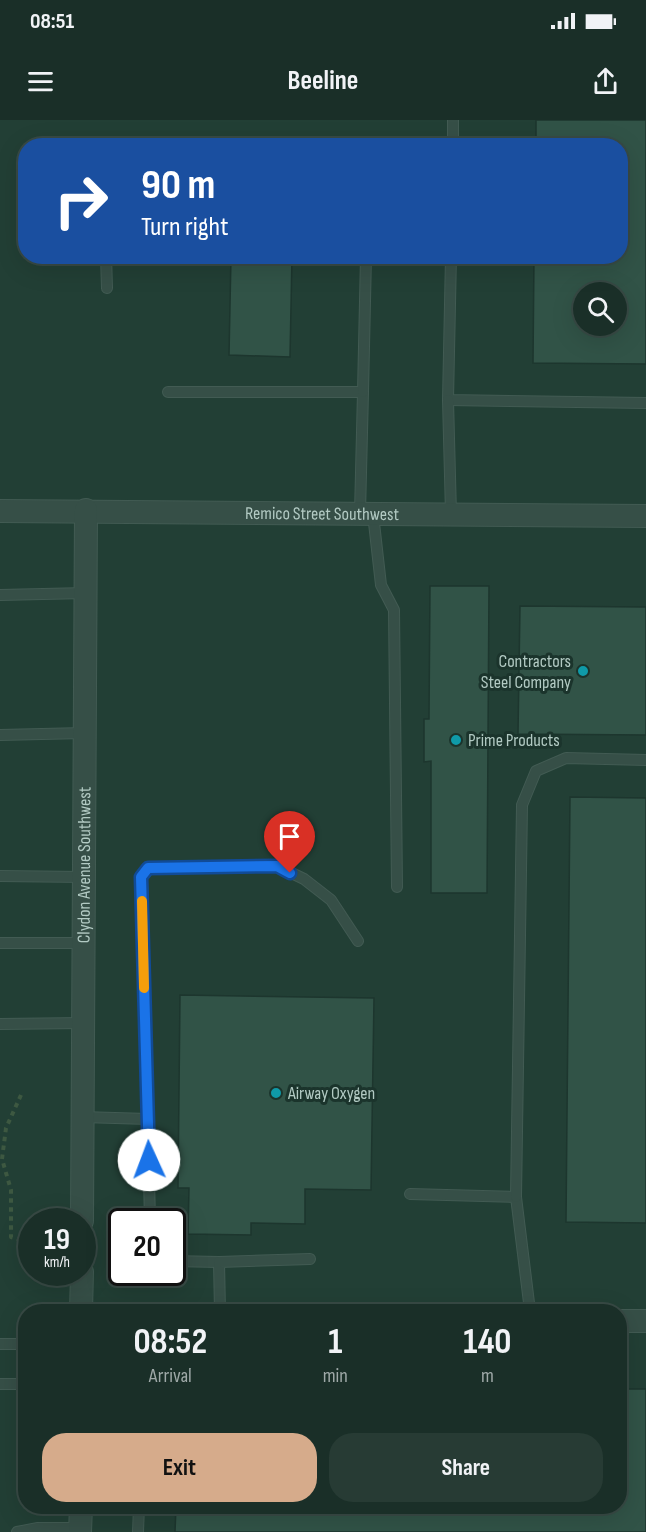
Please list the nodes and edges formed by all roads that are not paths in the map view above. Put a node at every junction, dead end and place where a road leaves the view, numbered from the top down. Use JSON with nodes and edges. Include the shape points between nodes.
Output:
{"nodes":[{"id":1,"x":453,"y":120,"type":"edge"},
{"id":2,"x":453,"y":138,"type":"edge"},
{"id":3,"x":106,"y":264,"type":"edge"},
{"id":4,"x":366,"y":264,"type":"edge"},
{"id":5,"x":451,"y":264,"type":"edge"},
{"id":6,"x":107,"y":288,"type":"dead end"},
{"id":7,"x":168,"y":392,"type":"dead end"},
{"id":8,"x":363,"y":392,"type":"junction"},
{"id":9,"x":448,"y":400,"type":"junction"},
{"id":10,"x":646,"y":403,"type":"edge"},
{"id":11,"x":87,"y":510,"type":"junction"},
{"id":12,"x":0,"y":511,"type":"edge"},
{"id":13,"x":366,"y":513,"type":"junction"},
{"id":14,"x":451,"y":514,"type":"junction"},
{"id":15,"x":646,"y":516,"type":"edge"},
{"id":16,"x":86,"y":593,"type":"junction"},
{"id":17,"x":0,"y":595,"type":"edge"},
{"id":18,"x":84,"y":733,"type":"junction"},
{"id":19,"x":0,"y":735,"type":"edge"},
{"id":20,"x":646,"y":759,"type":"edge"},
{"id":21,"x":0,"y":876,"type":"edge"},
{"id":22,"x":83,"y":878,"type":"junction"},
{"id":23,"x":397,"y":887,"type":"dead end"},
{"id":24,"x":358,"y":941,"type":"dead end"},
{"id":25,"x":0,"y":943,"type":"edge"},
{"id":26,"x":83,"y":943,"type":"junction"},
{"id":27,"x":83,"y":1023,"type":"junction"},
{"id":28,"x":0,"y":1024,"type":"edge"},
{"id":29,"x":82,"y":1117,"type":"junction"},
{"id":30,"x":148,"y":1119,"type":"junction"},
{"id":31,"x":410,"y":1194,"type":"dead end"},
{"id":32,"x":516,"y":1197,"type":"junction"},
{"id":33,"x":82,"y":1208,"type":"edge"},
{"id":34,"x":150,"y":1208,"type":"edge"},
{"id":35,"x":310,"y":1260,"type":"dead end"},
{"id":36,"x":186,"y":1261,"type":"edge"},
{"id":37,"x":219,"y":1262,"type":"junction"},
{"id":38,"x":82,"y":1286,"type":"edge"},
{"id":39,"x":81,"y":1304,"type":"edge"},
{"id":40,"x":220,"y":1304,"type":"edge"},
{"id":41,"x":529,"y":1304,"type":"edge"},
{"id":42,"x":627,"y":1321,"type":"edge"},
{"id":43,"x":646,"y":1321,"type":"edge"},
{"id":44,"x":0,"y":1344,"type":"edge"},
{"id":45,"x":18,"y":1344,"type":"edge"},
{"id":46,"x":0,"y":1384,"type":"edge"},
{"id":47,"x":18,"y":1384,"type":"edge"},
{"id":48,"x":139,"y":1514,"type":"edge"},
{"id":49,"x":80,"y":1522,"type":"edge"},
{"id":50,"x":17,"y":1532,"type":"edge"},
{"id":51,"x":138,"y":1532,"type":"edge"}],
"edges":[{"from":1,"to":2,"type":"lane"},
{"from":3,"to":6,"type":"lane"},
{"from":4,"to":8,"type":"lane"},
{"from":5,"to":9,"type":"lane"},
{"from":7,"to":8,"type":"lane"},
{"from":8,"to":13,"type":"lane"},
{"from":9,"to":10,"type":"lane"},
{"from":9,"to":14,"type":"lane"},
{"from":11,"to":12,"type":"street","name":"Remico Street Southwest"},
{"from":11,"to":13,"type":"street","name":"Remico Street Southwest"},
{"from":11,"to":16,"type":"street","name":"Clydon Avenue Southwest"},
{"from":13,"to":14,"type":"street","name":"Remico Street Southwest"},
{"from":13,"to":23,"type":"lane","via":[[381,585],[394,610]]},
{"from":14,"to":15,"type":"street","name":"Remico Street Southwest"},
{"from":16,"to":17,"type":"lane"},
{"from":16,"to":18,"type":"street","name":"Clydon Avenue Southwest"},
{"from":18,"to":19,"type":"lane"},
{"from":18,"to":22,"type":"street","name":"Clydon Avenue Southwest"},
{"from":20,"to":32,"type":"lane","via":[[566,758],[536,771],[522,805]]},
{"from":21,"to":22,"type":"lane"},
{"from":22,"to":26,"type":"street","name":"Clydon Avenue Southwest"},
{"from":24,"to":30,"type":"lane","via":[[330,900],[304,879],[277,866],[148,868],[141,877]]},
{"from":25,"to":26,"type":"lane"},
{"from":26,"to":27,"type":"street","name":"Clydon Avenue Southwest"},
{"from":27,"to":28,"type":"lane"},
{"from":27,"to":29,"type":"street","name":"Clydon Avenue Southwest"},
{"from":29,"to":30,"type":"lane"},
{"from":29,"to":33,"type":"street","name":"Clydon Avenue Southwest"},
{"from":30,"to":34,"type":"lane"},
{"from":31,"to":32,"type":"lane"},
{"from":32,"to":41,"type":"lane"},
{"from":35,"to":37,"type":"lane"},
{"from":36,"to":37,"type":"lane"},
{"from":37,"to":40,"type":"lane"},
{"from":38,"to":39,"type":"street"},
{"from":42,"to":43,"type":"street"},
{"from":44,"to":45,"type":"lane"},
{"from":46,"to":47,"type":"lane"},
{"from":48,"to":51,"type":"lane"},
{"from":49,"to":50,"type":"lane"}]}
